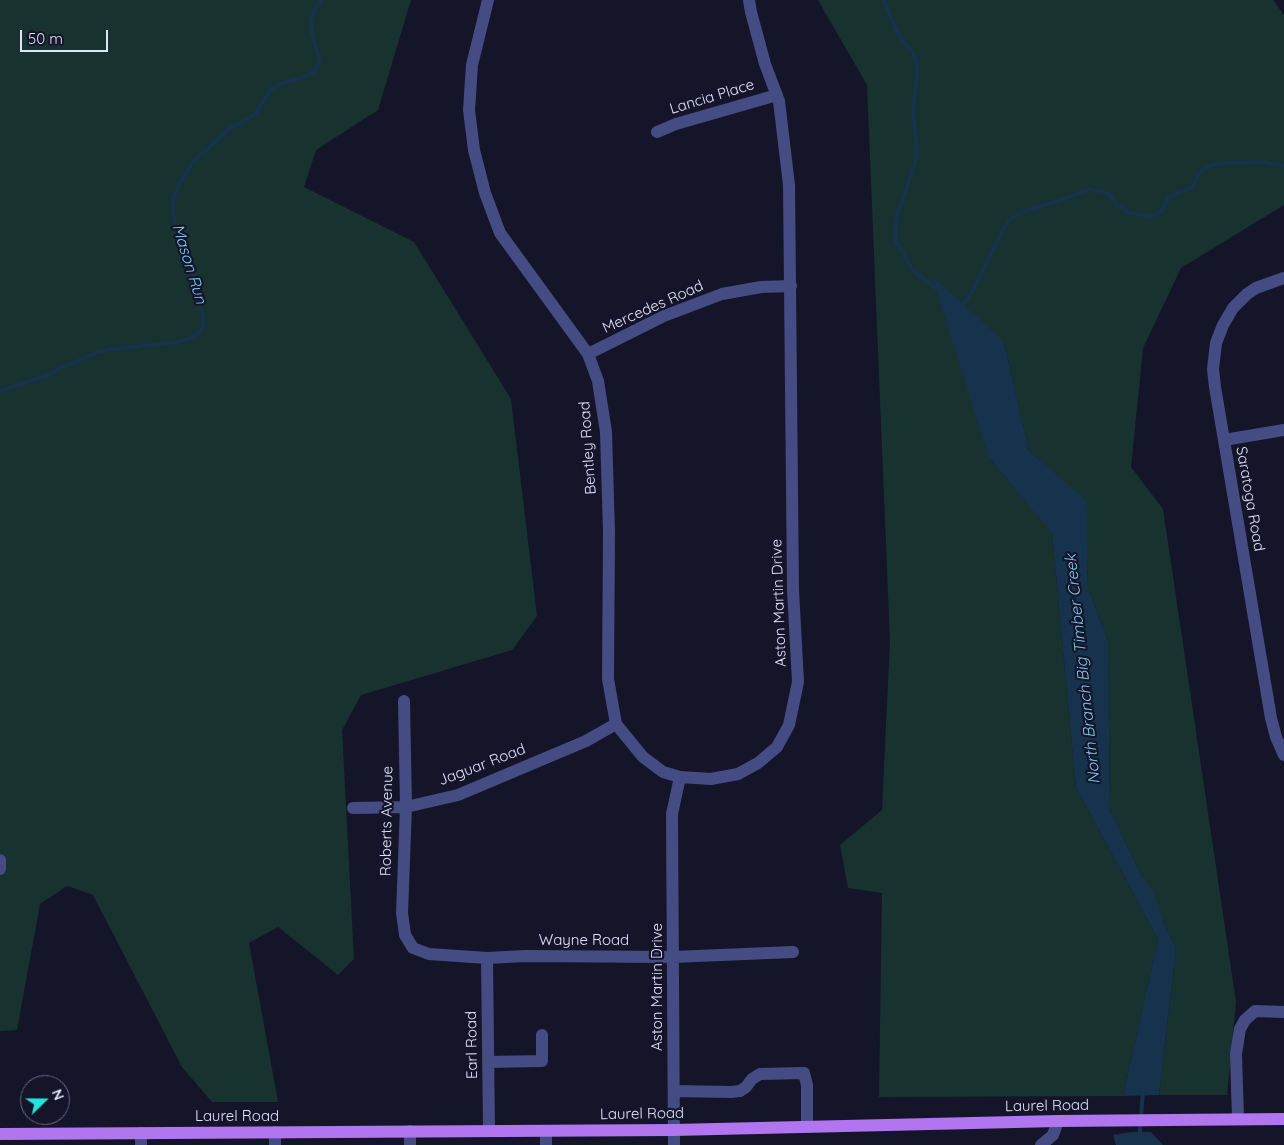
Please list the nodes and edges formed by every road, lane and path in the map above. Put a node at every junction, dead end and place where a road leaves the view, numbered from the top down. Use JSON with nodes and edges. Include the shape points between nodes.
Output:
{"nodes":[{"id":1,"x":488,"y":0,"type":"edge"},
{"id":2,"x":750,"y":0,"type":"edge"},
{"id":3,"x":776,"y":95,"type":"junction"},
{"id":4,"x":658,"y":132,"type":"dead end"},
{"id":5,"x":1284,"y":278,"type":"edge"},
{"id":6,"x":791,"y":286,"type":"junction"},
{"id":7,"x":588,"y":354,"type":"junction"},
{"id":8,"x":1284,"y":430,"type":"edge"},
{"id":9,"x":1224,"y":440,"type":"junction"},
{"id":10,"x":404,"y":701,"type":"dead end"},
{"id":11,"x":616,"y":724,"type":"junction"},
{"id":12,"x":1284,"y":755,"type":"edge"},
{"id":13,"x":680,"y":777,"type":"junction"},
{"id":14,"x":406,"y":807,"type":"junction"},
{"id":15,"x":353,"y":808,"type":"dead end"},
{"id":16,"x":0,"y":860,"type":"edge"},
{"id":17,"x":0,"y":869,"type":"edge"},
{"id":18,"x":409,"y":941,"type":"joint"},
{"id":19,"x":793,"y":952,"type":"dead end"},
{"id":20,"x":673,"y":956,"type":"junction"},
{"id":21,"x":487,"y":958,"type":"junction"},
{"id":22,"x":1284,"y":1012,"type":"edge"},
{"id":23,"x":542,"y":1035,"type":"dead end"},
{"id":24,"x":488,"y":1062,"type":"junction"},
{"id":25,"x":674,"y":1091,"type":"junction"},
{"id":26,"x":1238,"y":1119,"type":"junction"},
{"id":27,"x":1284,"y":1119,"type":"edge"},
{"id":28,"x":1058,"y":1122,"type":"junction"},
{"id":29,"x":807,"y":1127,"type":"junction"},
{"id":30,"x":674,"y":1130,"type":"junction"},
{"id":31,"x":489,"y":1131,"type":"junction"},
{"id":32,"x":546,"y":1131,"type":"junction"},
{"id":33,"x":410,"y":1132,"type":"junction"},
{"id":34,"x":2,"y":1138,"type":"edge"},
{"id":35,"x":141,"y":1139,"type":"edge"},
{"id":36,"x":275,"y":1139,"type":"edge"},
{"id":37,"x":410,"y":1145,"type":"edge"},
{"id":38,"x":546,"y":1145,"type":"edge"},
{"id":39,"x":674,"y":1145,"type":"edge"},
{"id":40,"x":1041,"y":1145,"type":"edge"}],
"edges":[{"from":1,"to":7,"type":"street","name":"Bentley Road","via":[[472,65],[469,110],[474,150],[485,193],[500,232]]},
{"from":2,"to":3,"type":"street","name":"Aston Martin Drive"},
{"from":3,"to":4,"type":"street","name":"Lancia Place"},
{"from":3,"to":6,"type":"street","name":"Aston Martin Drive","via":[[789,185]]},
{"from":5,"to":9,"type":"street","name":"Saratoga Road","via":[[1247,294],[1233,308],[1219,334],[1213,369]]},
{"from":6,"to":7,"type":"street","name":"Mercedes Road","via":[[722,294],[664,316]]},
{"from":6,"to":13,"type":"street","name":"Aston Martin Drive","via":[[793,590],[798,682],[789,725],[776,747],[758,763],[738,774],[711,779]]},
{"from":7,"to":11,"type":"street","name":"Bentley Road","via":[[598,382],[606,432],[608,678]]},
{"from":8,"to":9,"type":"street"},
{"from":9,"to":12,"type":"street","name":"Saratoga Road","via":[[1271,718]]},
{"from":10,"to":14,"type":"street","name":"Roberts Avenue"},
{"from":11,"to":13,"type":"street","name":"Bentley Road","via":[[643,757],[663,772]]},
{"from":11,"to":14,"type":"street","name":"Jaguar Road","via":[[586,741],[458,795]]},
{"from":13,"to":20,"type":"street","name":"Aston Martin Drive","via":[[672,814]]},
{"from":14,"to":15,"type":"street","name":"Jaguar Road"},
{"from":14,"to":18,"type":"street","name":"Roberts Avenue","via":[[402,913]]},
{"from":16,"to":17,"type":"street"},
{"from":18,"to":21,"type":"street","name":"Wayne Road","via":[[414,948],[429,954]]},
{"from":19,"to":20,"type":"street","name":"Wayne Road"},
{"from":20,"to":21,"type":"street","name":"Wayne Road"},
{"from":20,"to":25,"type":"street","name":"Aston Martin Drive"},
{"from":21,"to":24,"type":"street","name":"Earl Road"},
{"from":22,"to":26,"type":"street","via":[[1254,1011],[1240,1029],[1236,1054]]},
{"from":23,"to":24,"type":"street","via":[[542,1061]]},
{"from":24,"to":31,"type":"street","name":"Earl Road"},
{"from":25,"to":29,"type":"street","via":[[731,1092],[746,1087],[760,1074],[804,1073]]},
{"from":25,"to":30,"type":"street","name":"Aston Martin Drive"},
{"from":26,"to":27,"type":"main road","name":"Laurel Road"},
{"from":26,"to":28,"type":"main road","name":"Laurel Road"},
{"from":28,"to":29,"type":"main road","name":"Laurel Road"},
{"from":28,"to":40,"type":"street","via":[[1053,1134]]},
{"from":29,"to":30,"type":"main road","name":"Laurel Road"},
{"from":30,"to":32,"type":"main road","name":"Laurel Road"},
{"from":30,"to":39,"type":"street","name":"Aston Martin Drive"},
{"from":31,"to":32,"type":"main road","name":"Laurel Road"},
{"from":31,"to":33,"type":"main road","name":"Laurel Road"},
{"from":32,"to":38,"type":"street"},
{"from":33,"to":36,"type":"main road","name":"Laurel Road"},
{"from":33,"to":37,"type":"street"},
{"from":34,"to":35,"type":"main road","name":"Laurel Road"},
{"from":35,"to":36,"type":"main road","name":"Laurel Road"}]}
